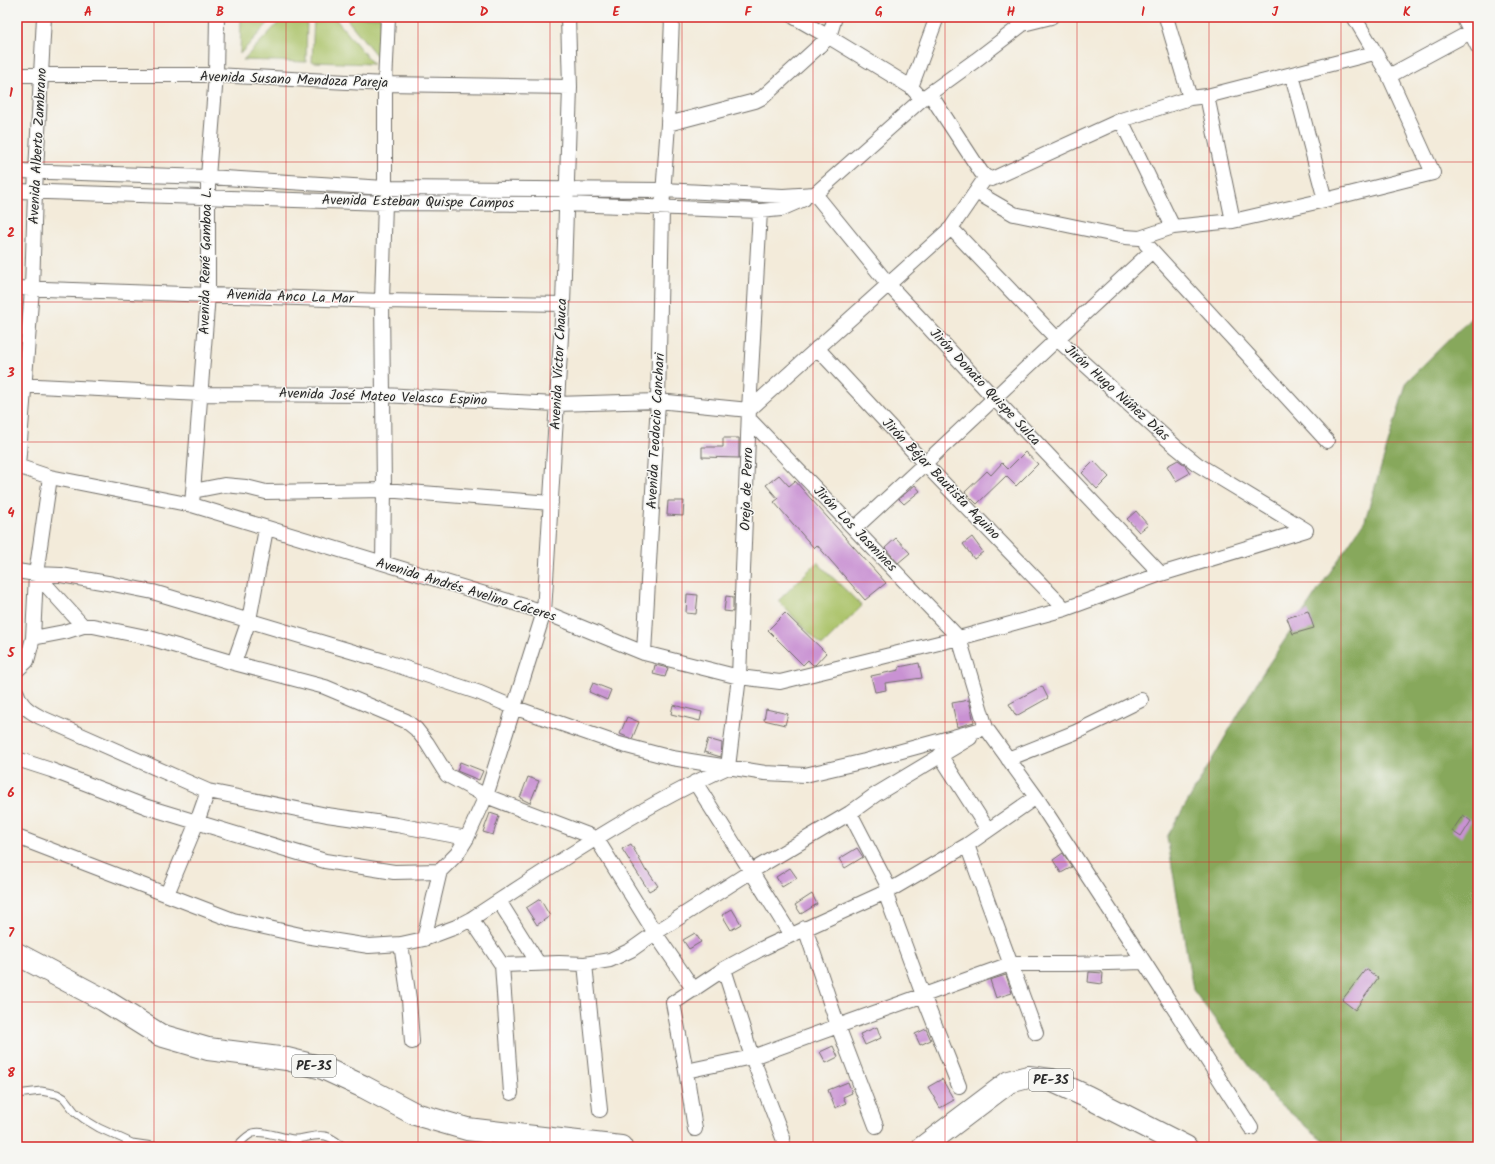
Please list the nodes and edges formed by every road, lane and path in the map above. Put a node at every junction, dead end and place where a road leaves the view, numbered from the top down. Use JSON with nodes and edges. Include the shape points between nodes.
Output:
{"nodes":[{"id":1,"x":44,"y":17,"type":"edge"},
{"id":2,"x":217,"y":17,"type":"edge"},
{"id":3,"x":388,"y":17,"type":"edge"},
{"id":4,"x":568,"y":17,"type":"edge"},
{"id":5,"x":672,"y":17,"type":"edge"},
{"id":6,"x":794,"y":17,"type":"edge"},
{"id":7,"x":835,"y":17,"type":"edge"},
{"id":8,"x":937,"y":17,"type":"edge"},
{"id":9,"x":1051,"y":17,"type":"edge"},
{"id":10,"x":1166,"y":17,"type":"edge"},
{"id":11,"x":1354,"y":17,"type":"edge"},
{"id":12,"x":1463,"y":17,"type":"edge"},
{"id":13,"x":1025,"y":20,"type":"edge"},
{"id":14,"x":1475,"y":30,"type":"edge"},
{"id":15,"x":829,"y":37,"type":"junction"},
{"id":16,"x":1478,"y":47,"type":"edge"},
{"id":17,"x":1374,"y":52,"type":"junction"},
{"id":18,"x":17,"y":75,"type":"edge"},
{"id":19,"x":216,"y":75,"type":"junction"},
{"id":20,"x":1292,"y":75,"type":"junction"},
{"id":21,"x":41,"y":76,"type":"junction"},
{"id":22,"x":1389,"y":76,"type":"junction"},
{"id":23,"x":385,"y":84,"type":"junction"},
{"id":24,"x":570,"y":87,"type":"junction"},
{"id":25,"x":911,"y":87,"type":"junction"},
{"id":26,"x":926,"y":96,"type":"junction"},
{"id":27,"x":1206,"y":96,"type":"junction"},
{"id":28,"x":1190,"y":98,"type":"junction"},
{"id":29,"x":1121,"y":120,"type":"junction"},
{"id":30,"x":668,"y":124,"type":"junction"},
{"id":31,"x":17,"y":171,"type":"edge"},
{"id":32,"x":36,"y":171,"type":"junction"},
{"id":33,"x":208,"y":176,"type":"junction"},
{"id":34,"x":986,"y":177,"type":"junction"},
{"id":35,"x":385,"y":188,"type":"junction"},
{"id":36,"x":566,"y":189,"type":"junction"},
{"id":37,"x":663,"y":190,"type":"junction"},
{"id":38,"x":17,"y":191,"type":"edge"},
{"id":39,"x":35,"y":191,"type":"junction"},
{"id":40,"x":976,"y":192,"type":"junction"},
{"id":41,"x":815,"y":194,"type":"junction"},
{"id":42,"x":208,"y":197,"type":"junction"},
{"id":43,"x":1325,"y":200,"type":"junction"},
{"id":44,"x":385,"y":203,"type":"junction"},
{"id":45,"x":566,"y":204,"type":"junction"},
{"id":46,"x":662,"y":209,"type":"junction"},
{"id":47,"x":760,"y":211,"type":"junction"},
{"id":48,"x":1233,"y":220,"type":"junction"},
{"id":49,"x":1174,"y":227,"type":"junction"},
{"id":50,"x":951,"y":228,"type":"junction"},
{"id":51,"x":1140,"y":238,"type":"junction"},
{"id":52,"x":1152,"y":251,"type":"junction"},
{"id":53,"x":889,"y":285,"type":"junction"},
{"id":54,"x":17,"y":288,"type":"edge"},
{"id":55,"x":32,"y":289,"type":"junction"},
{"id":56,"x":208,"y":294,"type":"junction"},
{"id":57,"x":382,"y":301,"type":"junction"},
{"id":58,"x":563,"y":304,"type":"junction"},
{"id":59,"x":1056,"y":338,"type":"junction"},
{"id":60,"x":817,"y":348,"type":"junction"},
{"id":61,"x":20,"y":385,"type":"edge"},
{"id":62,"x":201,"y":394,"type":"junction"},
{"id":63,"x":384,"y":395,"type":"junction"},
{"id":64,"x":994,"y":398,"type":"junction"},
{"id":65,"x":658,"y":401,"type":"junction"},
{"id":66,"x":556,"y":404,"type":"junction"},
{"id":67,"x":750,"y":415,"type":"junction"},
{"id":68,"x":1327,"y":441,"type":"dead end"},
{"id":69,"x":925,"y":464,"type":"junction"},
{"id":70,"x":18,"y":466,"type":"edge"},
{"id":71,"x":50,"y":477,"type":"junction"},
{"id":72,"x":384,"y":490,"type":"junction"},
{"id":73,"x":193,"y":491,"type":"junction"},
{"id":74,"x":551,"y":503,"type":"junction"},
{"id":75,"x":192,"y":505,"type":"junction"},
{"id":76,"x":855,"y":528,"type":"junction"},
{"id":77,"x":266,"y":529,"type":"junction"},
{"id":78,"x":1306,"y":530,"type":"joint"},
{"id":79,"x":383,"y":563,"type":"junction"},
{"id":80,"x":17,"y":571,"type":"edge"},
{"id":81,"x":36,"y":574,"type":"junction"},
{"id":82,"x":1161,"y":574,"type":"junction"},
{"id":83,"x":1065,"y":609,"type":"junction"},
{"id":84,"x":544,"y":612,"type":"junction"},
{"id":85,"x":249,"y":620,"type":"junction"},
{"id":86,"x":83,"y":626,"type":"junction"},
{"id":87,"x":33,"y":638,"type":"junction"},
{"id":88,"x":959,"y":638,"type":"junction"},
{"id":89,"x":644,"y":653,"type":"junction"},
{"id":90,"x":234,"y":663,"type":"junction"},
{"id":91,"x":17,"y":670,"type":"edge"},
{"id":92,"x":738,"y":677,"type":"junction"},
{"id":93,"x":18,"y":699,"type":"edge"},
{"id":94,"x":1141,"y":700,"type":"dead end"},
{"id":95,"x":513,"y":707,"type":"junction"},
{"id":96,"x":986,"y":728,"type":"junction"},
{"id":97,"x":940,"y":755,"type":"junction"},
{"id":98,"x":17,"y":759,"type":"edge"},
{"id":99,"x":1008,"y":759,"type":"junction"},
{"id":100,"x":728,"y":767,"type":"junction"},
{"id":101,"x":695,"y":782,"type":"junction"},
{"id":102,"x":208,"y":791,"type":"junction"},
{"id":103,"x":486,"y":796,"type":"junction"},
{"id":104,"x":1036,"y":797,"type":"junction"},
{"id":105,"x":850,"y":813,"type":"junction"},
{"id":106,"x":197,"y":822,"type":"junction"},
{"id":107,"x":988,"y":830,"type":"junction"},
{"id":108,"x":17,"y":837,"type":"edge"},
{"id":109,"x":467,"y":838,"type":"junction"},
{"id":110,"x":596,"y":838,"type":"junction"},
{"id":111,"x":967,"y":845,"type":"junction"},
{"id":112,"x":440,"y":870,"type":"junction"},
{"id":113,"x":750,"y":872,"type":"junction"},
{"id":114,"x":887,"y":891,"type":"junction"},
{"id":115,"x":167,"y":894,"type":"junction"},
{"id":116,"x":499,"y":901,"type":"junction"},
{"id":117,"x":471,"y":919,"type":"junction"},
{"id":118,"x":805,"y":928,"type":"junction"},
{"id":119,"x":655,"y":933,"type":"junction"},
{"id":120,"x":791,"y":935,"type":"junction"},
{"id":121,"x":424,"y":939,"type":"junction"},
{"id":122,"x":401,"y":944,"type":"junction"},
{"id":123,"x":17,"y":954,"type":"edge"},
{"id":124,"x":1144,"y":962,"type":"junction"},
{"id":125,"x":538,"y":963,"type":"junction"},
{"id":126,"x":585,"y":964,"type":"junction"},
{"id":127,"x":1010,"y":964,"type":"junction"},
{"id":128,"x":502,"y":965,"type":"junction"},
{"id":129,"x":724,"y":969,"type":"junction"},
{"id":130,"x":694,"y":990,"type":"junction"},
{"id":131,"x":923,"y":995,"type":"junction"},
{"id":132,"x":838,"y":1026,"type":"junction"},
{"id":133,"x":1036,"y":1033,"type":"dead end"},
{"id":134,"x":412,"y":1042,"type":"dead end"},
{"id":135,"x":752,"y":1057,"type":"junction"},
{"id":136,"x":686,"y":1070,"type":"junction"},
{"id":137,"x":959,"y":1086,"type":"dead end"},
{"id":138,"x":510,"y":1093,"type":"dead end"},
{"id":139,"x":17,"y":1094,"type":"edge"},
{"id":140,"x":600,"y":1110,"type":"dead end"},
{"id":141,"x":876,"y":1126,"type":"dead end"},
{"id":142,"x":1251,"y":1128,"type":"dead end"},
{"id":143,"x":695,"y":1129,"type":"dead end"},
{"id":144,"x":783,"y":1138,"type":"dead end"},
{"id":145,"x":563,"y":1144,"type":"edge"},
{"id":146,"x":159,"y":1147,"type":"edge"},
{"id":147,"x":236,"y":1147,"type":"edge"},
{"id":148,"x":344,"y":1147,"type":"edge"},
{"id":149,"x":621,"y":1147,"type":"edge"},
{"id":150,"x":924,"y":1147,"type":"edge"},
{"id":151,"x":1186,"y":1147,"type":"edge"}],
"edges":[{"from":1,"to":21,"type":"street","name":"Avenida Alberto Zambrano"},
{"from":2,"to":19,"type":"street","name":"Avenida René Gamboa L."},
{"from":3,"to":23,"type":"street"},
{"from":4,"to":24,"type":"street","name":"Avenida Víctor Chauca"},
{"from":5,"to":30,"type":"street","name":"Avenida Teodocio Canchari"},
{"from":6,"to":15,"type":"street"},
{"from":7,"to":15,"type":"street"},
{"from":8,"to":25,"type":"street"},
{"from":9,"to":13,"type":"street"},
{"from":10,"to":28,"type":"street"},
{"from":11,"to":17,"type":"street"},
{"from":12,"to":14,"type":"street"},
{"from":13,"to":26,"type":"street","name":"Avenida Esteban Quispe Campos"},
{"from":14,"to":16,"type":"street"},
{"from":14,"to":22,"type":"street"},
{"from":15,"to":25,"type":"street"},
{"from":15,"to":30,"type":"street","via":[[763,97]]},
{"from":17,"to":20,"type":"street"},
{"from":17,"to":22,"type":"street"},
{"from":18,"to":21,"type":"street","name":"Avenida Susano Mendoza Pareja"},
{"from":19,"to":21,"type":"street","name":"Avenida Susano Mendoza Pareja"},
{"from":19,"to":23,"type":"street","name":"Avenida Susano Mendoza Pareja"},
{"from":19,"to":33,"type":"street","name":"Avenida René Gamboa L."},
{"from":20,"to":27,"type":"street"},
{"from":20,"to":43,"type":"street"},
{"from":21,"to":32,"type":"street","name":"Avenida Alberto Zambrano"},
{"from":22,"to":43,"type":"street","via":[[1433,174]]},
{"from":23,"to":24,"type":"street","name":"Avenida Susano Mendoza Pareja"},
{"from":23,"to":35,"type":"street"},
{"from":24,"to":36,"type":"street","name":"Avenida Víctor Chauca"},
{"from":25,"to":26,"type":"street"},
{"from":26,"to":34,"type":"street"},
{"from":26,"to":41,"type":"street","name":"Avenida Esteban Quispe Campos"},
{"from":27,"to":28,"type":"street"},
{"from":27,"to":48,"type":"street"},
{"from":28,"to":29,"type":"street"},
{"from":29,"to":34,"type":"street","via":[[992,179]]},
{"from":29,"to":49,"type":"street"},
{"from":30,"to":37,"type":"street","name":"Avenida Teodocio Canchari"},
{"from":31,"to":32,"type":"street"},
{"from":32,"to":33,"type":"street"},
{"from":32,"to":39,"type":"street","name":"Avenida Alberto Zambrano"},
{"from":33,"to":35,"type":"street"},
{"from":33,"to":42,"type":"street","name":"Avenida René Gamboa L."},
{"from":34,"to":40,"type":"street"},
{"from":35,"to":36,"type":"street"},
{"from":35,"to":44,"type":"street"},
{"from":36,"to":37,"type":"street"},
{"from":36,"to":45,"type":"street","name":"Avenida Víctor Chauca"},
{"from":37,"to":41,"type":"street","via":[[783,196]]},
{"from":37,"to":46,"type":"street","name":"Avenida Teodocio Canchari"},
{"from":38,"to":39,"type":"street","name":"Avenida Esteban Quispe Campos"},
{"from":39,"to":42,"type":"street","name":"Avenida Esteban Quispe Campos"},
{"from":39,"to":55,"type":"street","name":"Avenida Alberto Zambrano"},
{"from":40,"to":50,"type":"street"},
{"from":40,"to":51,"type":"street","via":[[1014,214]]},
{"from":41,"to":47,"type":"street","name":"Avenida Esteban Quispe Campos","via":[[781,209]]},
{"from":41,"to":53,"type":"street","name":"Jirón Donato Quispe Sulca"},
{"from":42,"to":44,"type":"street","name":"Avenida Esteban Quispe Campos"},
{"from":42,"to":56,"type":"street","name":"Avenida René Gamboa L."},
{"from":43,"to":48,"type":"street"},
{"from":44,"to":45,"type":"street","name":"Avenida Esteban Quispe Campos"},
{"from":44,"to":57,"type":"street"},
{"from":45,"to":46,"type":"street","name":"Avenida Esteban Quispe Campos"},
{"from":45,"to":58,"type":"street","name":"Avenida Víctor Chauca"},
{"from":46,"to":47,"type":"street","name":"Avenida Esteban Quispe Campos"},
{"from":46,"to":65,"type":"street","name":"Avenida Teodocio Canchari"},
{"from":47,"to":67,"type":"street","name":"Oreja de Perro"},
{"from":48,"to":49,"type":"street"},
{"from":49,"to":51,"type":"street"},
{"from":50,"to":53,"type":"street"},
{"from":50,"to":59,"type":"street","name":"Jirón Hugo Núñez Días"},
{"from":51,"to":52,"type":"street"},
{"from":52,"to":59,"type":"street"},
{"from":52,"to":68,"type":"street"},
{"from":53,"to":60,"type":"street"},
{"from":53,"to":64,"type":"street","name":"Jirón Donato Quispe Sulca"},
{"from":54,"to":55,"type":"street","name":"Avenida Anco La Mar"},
{"from":55,"to":56,"type":"street","name":"Avenida Anco La Mar"},
{"from":55,"to":61,"type":"street","name":"Avenida Alberto Zambrano"},
{"from":56,"to":57,"type":"street","name":"Avenida Anco La Mar"},
{"from":56,"to":62,"type":"street","name":"Avenida René Gamboa L."},
{"from":57,"to":58,"type":"street","name":"Avenida Anco La Mar"},
{"from":57,"to":63,"type":"street"},
{"from":58,"to":66,"type":"street","name":"Avenida Víctor Chauca"},
{"from":59,"to":64,"type":"street"},
{"from":59,"to":78,"type":"street","name":"Jirón Hugo Núñez Días","via":[[1197,464]]},
{"from":60,"to":67,"type":"street"},
{"from":60,"to":69,"type":"street","name":"Jirón Béjar Bautista Aquino"},
{"from":61,"to":62,"type":"street","name":"Avenida José Mateo Velasco Espino"},
{"from":61,"to":70,"type":"street","name":"Avenida Alberto Zambrano"},
{"from":62,"to":63,"type":"street","name":"Avenida José Mateo Velasco Espino"},
{"from":62,"to":73,"type":"street","name":"Avenida René Gamboa L."},
{"from":63,"to":66,"type":"street","name":"Avenida José Mateo Velasco Espino"},
{"from":63,"to":72,"type":"street"},
{"from":64,"to":69,"type":"street"},
{"from":64,"to":82,"type":"street","name":"Jirón Donato Quispe Sulca"},
{"from":65,"to":66,"type":"street","name":"Avenida José Mateo Velasco Espino"},
{"from":65,"to":67,"type":"street","name":"Avenida José Mateo Velasco Espino"},
{"from":65,"to":89,"type":"street","name":"Avenida Teodocio Canchari"},
{"from":66,"to":74,"type":"street","name":"Avenida Víctor Chauca"},
{"from":67,"to":76,"type":"street","name":"Jirón Los Jasmines"},
{"from":67,"to":92,"type":"street","name":"Oreja de Perro"},
{"from":69,"to":76,"type":"street"},
{"from":69,"to":83,"type":"street","name":"Jirón Béjar Bautista Aquino"},
{"from":70,"to":71,"type":"street","name":"Avenida Andrés Avelino Cáceres"},
{"from":71,"to":75,"type":"street","name":"Avenida Andrés Avelino Cáceres"},
{"from":71,"to":81,"type":"street"},
{"from":72,"to":73,"type":"street","via":[[266,492],[224,485]]},
{"from":72,"to":74,"type":"street"},
{"from":72,"to":79,"type":"street"},
{"from":73,"to":75,"type":"street","name":"Avenida René Gamboa L."},
{"from":74,"to":84,"type":"street","name":"Avenida Víctor Chauca"},
{"from":75,"to":77,"type":"street","name":"Avenida Andrés Avelino Cáceres"},
{"from":76,"to":88,"type":"street","name":"Jirón Los Jasmines"},
{"from":77,"to":79,"type":"street","name":"Avenida Andrés Avelino Cáceres"},
{"from":77,"to":85,"type":"street"},
{"from":78,"to":82,"type":"street","name":"Avenida Andrés Avelino Cáceres"},
{"from":79,"to":84,"type":"street","name":"Avenida Andrés Avelino Cáceres"},
{"from":80,"to":81,"type":"street"},
{"from":81,"to":85,"type":"street","via":[[69,577],[153,592]]},
{"from":81,"to":86,"type":"street"},
{"from":81,"to":87,"type":"street"},
{"from":82,"to":83,"type":"street","name":"Avenida Andrés Avelino Cáceres"},
{"from":83,"to":88,"type":"street","name":"Avenida Andrés Avelino Cáceres"},
{"from":84,"to":89,"type":"street","name":"Avenida Andrés Avelino Cáceres"},
{"from":84,"to":95,"type":"street","name":"Avenida Víctor Chauca"},
{"from":85,"to":90,"type":"street"},
{"from":85,"to":95,"type":"street","via":[[384,661],[480,693]]},
{"from":86,"to":87,"type":"street"},
{"from":86,"to":90,"type":"street","via":[[146,637]]},
{"from":87,"to":91,"type":"street","via":[[27,662]]},
{"from":88,"to":92,"type":"street","name":"Avenida Andrés Avelino Cáceres","via":[[780,682]]},
{"from":88,"to":96,"type":"street"},
{"from":89,"to":92,"type":"street","name":"Avenida Andrés Avelino Cáceres"},
{"from":90,"to":103,"type":"street","via":[[325,687],[406,720],[427,743],[447,775]]},
{"from":92,"to":100,"type":"street","name":"Oreja de Perro"},
{"from":93,"to":102,"type":"street","via":[[26,709],[40,717]]},
{"from":94,"to":99,"type":"street","via":[[1076,732]]},
{"from":95,"to":100,"type":"street","via":[[618,744],[672,758]]},
{"from":95,"to":103,"type":"street","name":"Avenida Víctor Chauca"},
{"from":96,"to":97,"type":"street"},
{"from":96,"to":99,"type":"street"},
{"from":96,"to":100,"type":"street","via":[[805,775],[765,773]]},
{"from":97,"to":105,"type":"street","via":[[874,795]]},
{"from":97,"to":107,"type":"street"},
{"from":98,"to":106,"type":"street","via":[[147,807]]},
{"from":99,"to":104,"type":"street"},
{"from":100,"to":101,"type":"street"},
{"from":101,"to":110,"type":"street"},
{"from":101,"to":113,"type":"street"},
{"from":102,"to":106,"type":"street"},
{"from":102,"to":109,"type":"street","via":[[327,815]]},
{"from":103,"to":109,"type":"street","name":"Avenida Víctor Chauca"},
{"from":103,"to":110,"type":"street"},
{"from":104,"to":107,"type":"street"},
{"from":104,"to":124,"type":"street"},
{"from":105,"to":113,"type":"street"},
{"from":105,"to":114,"type":"street"},
{"from":106,"to":112,"type":"street","via":[[325,861],[394,872]]},
{"from":106,"to":115,"type":"street"},
{"from":107,"to":111,"type":"street"},
{"from":108,"to":115,"type":"street"},
{"from":109,"to":112,"type":"street","name":"Avenida Víctor Chauca","via":[[457,854]]},
{"from":110,"to":116,"type":"street"},
{"from":110,"to":119,"type":"street"},
{"from":111,"to":114,"type":"street"},
{"from":111,"to":127,"type":"street"},
{"from":112,"to":121,"type":"street"},
{"from":113,"to":119,"type":"street"},
{"from":113,"to":120,"type":"street"},
{"from":114,"to":118,"type":"street"},
{"from":114,"to":131,"type":"street"},
{"from":115,"to":122,"type":"street","via":[[233,920],[305,936],[369,946]]},
{"from":116,"to":117,"type":"street"},
{"from":116,"to":125,"type":"street"},
{"from":117,"to":121,"type":"street"},
{"from":117,"to":128,"type":"street"},
{"from":118,"to":120,"type":"street"},
{"from":118,"to":132,"type":"street"},
{"from":119,"to":126,"type":"street","via":[[631,950],[610,960]]},
{"from":119,"to":130,"type":"street"},
{"from":120,"to":129,"type":"street"},
{"from":121,"to":122,"type":"street"},
{"from":122,"to":134,"type":"street"},
{"from":123,"to":145,"type":"highway","number":"PE-3S","via":[[104,1000],[160,1035],[208,1050],[287,1059],[323,1068],[415,1114],[467,1129]]},
{"from":124,"to":127,"type":"street"},
{"from":124,"to":142,"type":"street"},
{"from":125,"to":126,"type":"street"},
{"from":125,"to":128,"type":"street"},
{"from":126,"to":140,"type":"street"},
{"from":127,"to":131,"type":"street"},
{"from":127,"to":133,"type":"street"},
{"from":128,"to":138,"type":"street"},
{"from":129,"to":130,"type":"street"},
{"from":129,"to":135,"type":"street"},
{"from":130,"to":136,"type":"street","via":[[673,1003]]},
{"from":131,"to":132,"type":"street"},
{"from":131,"to":137,"type":"street"},
{"from":132,"to":135,"type":"street"},
{"from":132,"to":141,"type":"street"},
{"from":135,"to":136,"type":"street"},
{"from":135,"to":144,"type":"street"},
{"from":136,"to":143,"type":"street"},
{"from":139,"to":146,"type":"lane","via":[[57,1094],[64,1098],[75,1112],[99,1128],[132,1143]]},
{"from":145,"to":149,"type":"highway","number":"PE-3S"},
{"from":147,"to":148,"type":"lane","via":[[254,1133],[263,1133],[293,1139],[326,1136]]},
{"from":150,"to":151,"type":"highway","number":"PE-3S","via":[[1009,1082],[1028,1077],[1051,1080]]}]}
